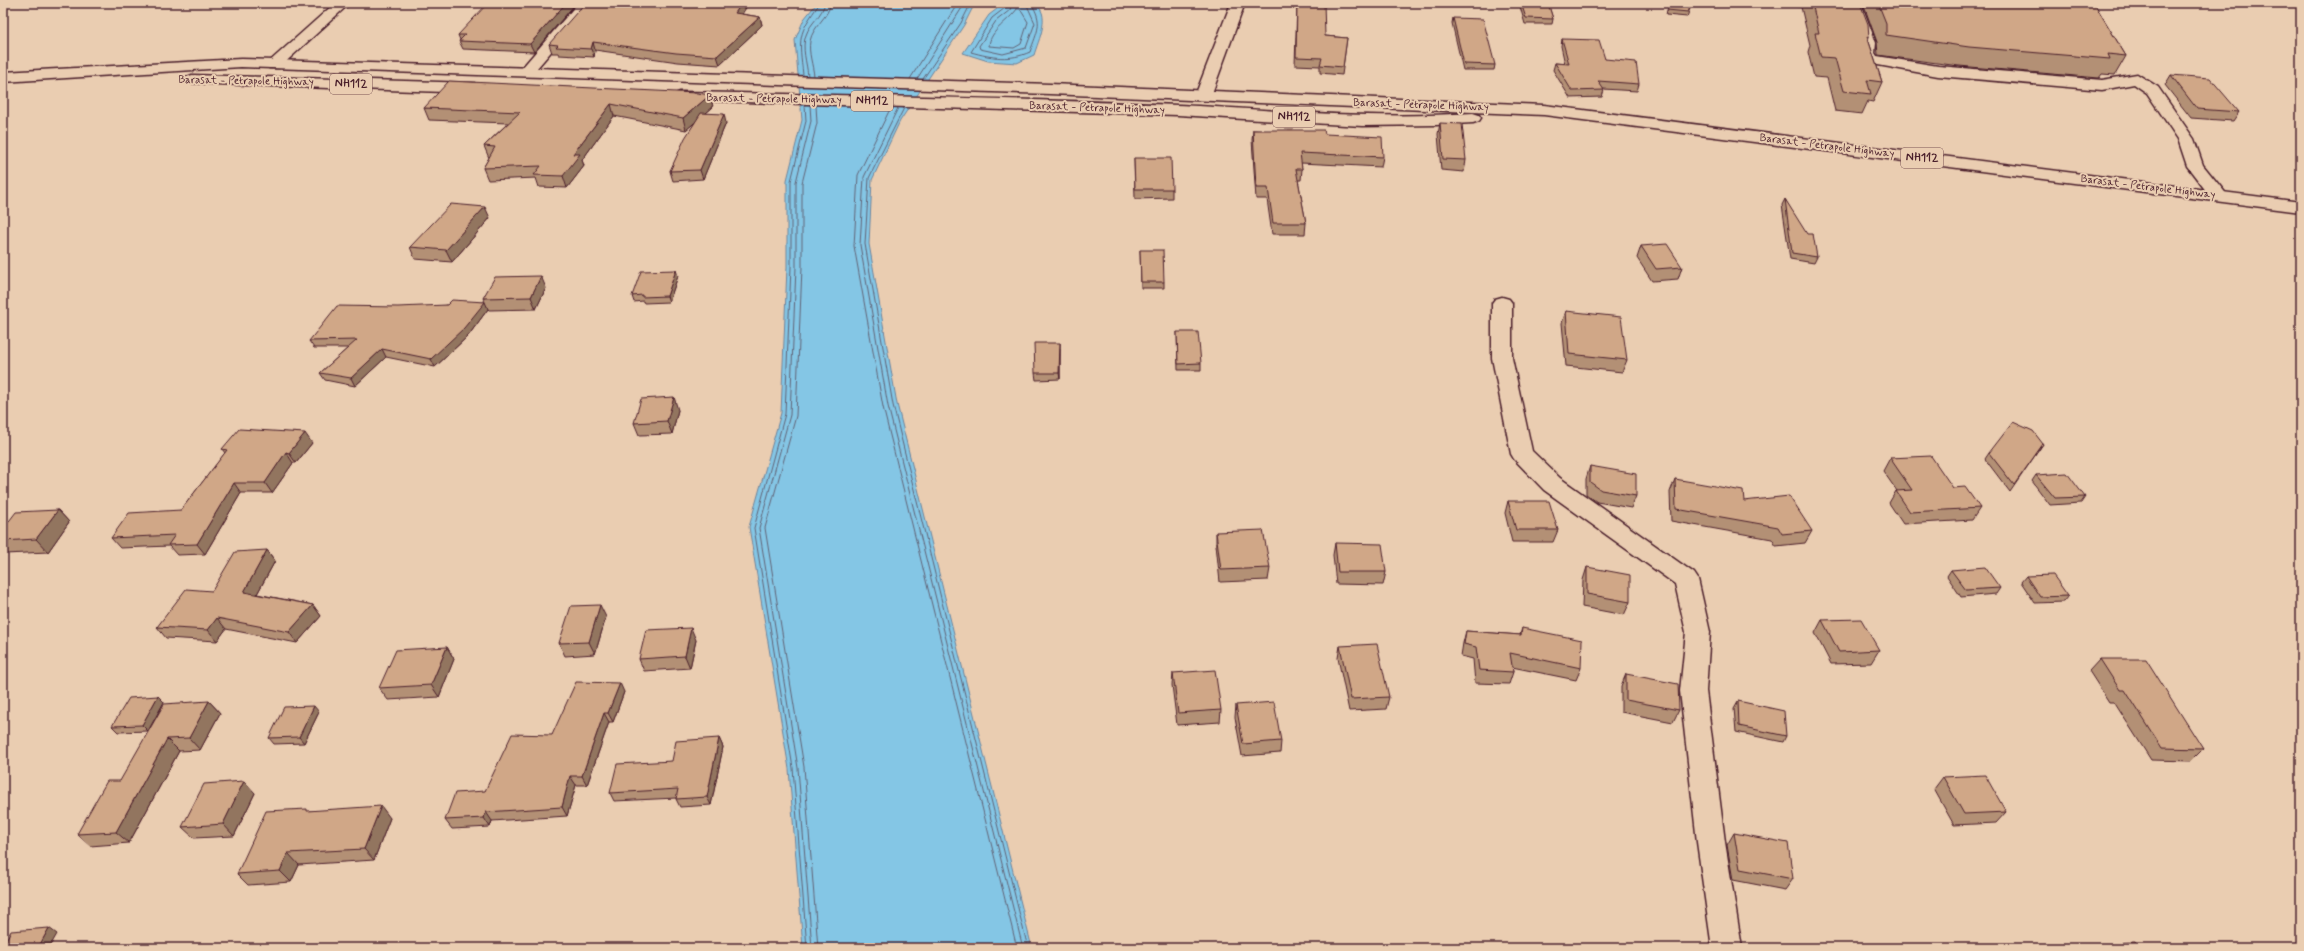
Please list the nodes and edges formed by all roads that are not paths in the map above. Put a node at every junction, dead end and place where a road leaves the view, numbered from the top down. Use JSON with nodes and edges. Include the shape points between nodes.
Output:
{"nodes":[{"id":1,"x":343,"y":3,"type":"edge"},
{"id":2,"x":586,"y":3,"type":"edge"},
{"id":3,"x":1238,"y":3,"type":"edge"},
{"id":4,"x":1854,"y":3,"type":"edge"},
{"id":5,"x":274,"y":64,"type":"junction"},
{"id":6,"x":526,"y":72,"type":"junction"},
{"id":7,"x":3,"y":77,"type":"edge"},
{"id":8,"x":491,"y":88,"type":"edge"},
{"id":9,"x":3,"y":90,"type":"edge"},
{"id":10,"x":1203,"y":96,"type":"junction"},
{"id":11,"x":663,"y":97,"type":"edge"},
{"id":12,"x":1544,"y":110,"type":"junction"},
{"id":13,"x":2219,"y":196,"type":"junction"},
{"id":14,"x":2301,"y":206,"type":"edge"},
{"id":15,"x":1502,"y":303,"type":"dead end"},
{"id":16,"x":1727,"y":948,"type":"edge"}],
"edges":[{"from":1,"to":5,"type":"main road"},
{"from":2,"to":6,"type":"main road"},
{"from":3,"to":10,"type":"main road"},
{"from":4,"to":13,"type":"main road","via":[[1869,43],[1868,53],[1872,60],[1938,71],[2102,85],[2138,79],[2153,90],[2186,139],[2195,166]]},
{"from":5,"to":6,"type":"main road","name":"Barasat - Petrapole Highway","number":"NH112"},
{"from":5,"to":7,"type":"main road","name":"Barasat - Petrapole Highway","number":"NH112","via":[[241,63]]},
{"from":6,"to":10,"type":"main road","name":"Barasat - Petrapole Highway","number":"NH112"},
{"from":8,"to":9,"type":"main road","name":"Barasat - Petrapole Highway","number":"NH112","via":[[187,80]]},
{"from":10,"to":12,"type":"main road","name":"Barasat - Petrapole Highway","number":"NH112"},
{"from":11,"to":12,"type":"main road","name":"Barasat - Petrapole Highway","number":"NH112","via":[[1180,110],[1390,122],[1439,122]]},
{"from":12,"to":13,"type":"main road","name":"Barasat - Petrapole Highway","number":"NH112"},
{"from":13,"to":14,"type":"main road","name":"Barasat - Petrapole Highway","number":"NH112"},
{"from":15,"to":16,"type":"main road","via":[[1502,358],[1522,454],[1552,484],[1686,579],[1698,632],[1693,691]]}]}
